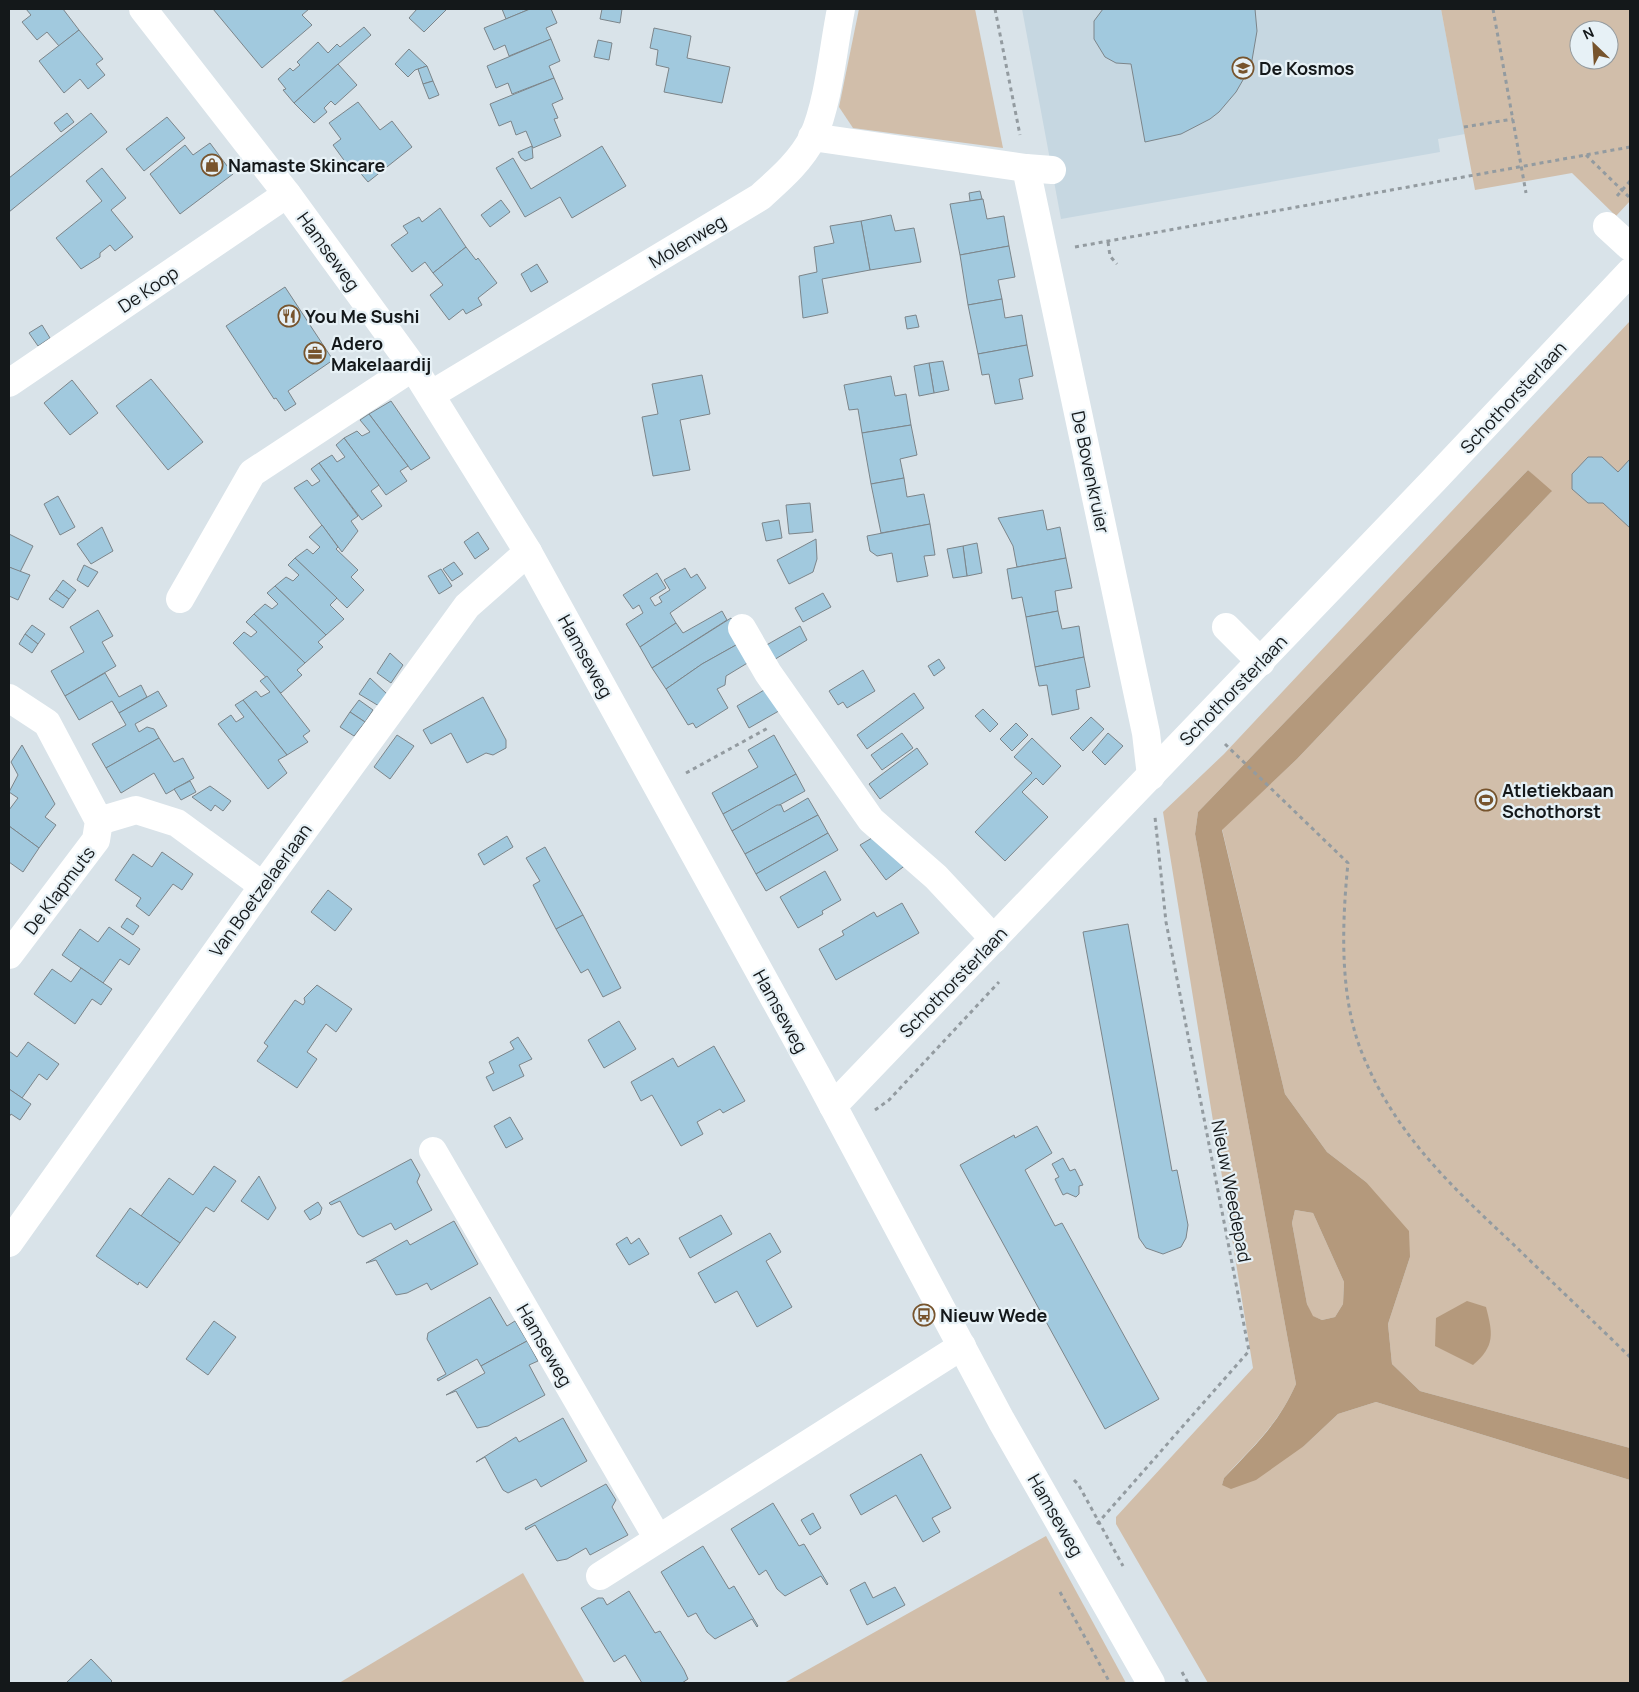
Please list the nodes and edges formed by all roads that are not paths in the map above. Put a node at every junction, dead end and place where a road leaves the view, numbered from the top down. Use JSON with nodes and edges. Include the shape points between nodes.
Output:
{"nodes":[{"id":1,"x":841,"y":9,"type":"edge"},
{"id":2,"x":149,"y":11,"type":"edge"},
{"id":3,"x":812,"y":138,"type":"junction"},
{"id":4,"x":287,"y":194,"type":"junction"},
{"id":5,"x":1607,"y":226,"type":"dead end"},
{"id":6,"x":1630,"y":247,"type":"edge"},
{"id":7,"x":1630,"y":272,"type":"edge"},
{"id":8,"x":413,"y":367,"type":"junction"},
{"id":9,"x":9,"y":383,"type":"edge"},
{"id":10,"x":432,"y":394,"type":"junction"},
{"id":11,"x":528,"y":552,"type":"junction"},
{"id":12,"x":180,"y":599,"type":"dead end"},
{"id":13,"x":1226,"y":627,"type":"dead end"},
{"id":14,"x":742,"y":628,"type":"dead end"},
{"id":15,"x":1261,"y":662,"type":"junction"},
{"id":16,"x":9,"y":698,"type":"edge"},
{"id":17,"x":1151,"y":776,"type":"junction"},
{"id":18,"x":99,"y":821,"type":"junction"},
{"id":19,"x":263,"y":886,"type":"junction"},
{"id":20,"x":994,"y":939,"type":"junction"},
{"id":21,"x":9,"y":955,"type":"edge"},
{"id":22,"x":834,"y":1106,"type":"junction"},
{"id":23,"x":433,"y":1151,"type":"dead end"},
{"id":24,"x":9,"y":1242,"type":"edge"},
{"id":25,"x":962,"y":1346,"type":"junction"},
{"id":26,"x":658,"y":1539,"type":"junction"},
{"id":27,"x":600,"y":1576,"type":"dead end"},
{"id":28,"x":1151,"y":1683,"type":"edge"}],
"edges":[{"from":1,"to":3,"type":"street","name":"Molenweg","via":[[821,110]]},
{"from":2,"to":4,"type":"street","name":"Hamseweg"},
{"from":3,"to":10,"type":"street","name":"Molenweg","via":[[790,170],[760,197]]},
{"from":3,"to":17,"type":"street","name":"De Bovenkruier","via":[[1039,169],[1044,253],[1146,733]]},
{"from":4,"to":8,"type":"street","name":"Hamseweg"},
{"from":4,"to":9,"type":"street","name":"De Koop"},
{"from":5,"to":6,"type":"street"},
{"from":7,"to":15,"type":"street","name":"Schothorsterlaan"},
{"from":8,"to":10,"type":"street","name":"Hamseweg"},
{"from":8,"to":12,"type":"street","via":[[252,473]]},
{"from":10,"to":11,"type":"street","name":"Hamseweg"},
{"from":11,"to":19,"type":"street","name":"Van Boetzelaerlaan","via":[[467,606]]},
{"from":11,"to":22,"type":"street","name":"Hamseweg"},
{"from":13,"to":15,"type":"street"},
{"from":14,"to":20,"type":"street","via":[[768,673],[871,820],[936,878]]},
{"from":15,"to":17,"type":"street","name":"Schothorsterlaan"},
{"from":16,"to":18,"type":"street","via":[[47,723]]},
{"from":17,"to":20,"type":"street","name":"Schothorsterlaan"},
{"from":18,"to":19,"type":"street","via":[[136,810],[177,823]]},
{"from":18,"to":21,"type":"street","name":"De Klapmuts","via":[[96,840]]},
{"from":19,"to":24,"type":"street","name":"Van Boetzelaerlaan"},
{"from":20,"to":22,"type":"street","name":"Schothorsterlaan"},
{"from":22,"to":25,"type":"street","name":"Hamseweg"},
{"from":23,"to":26,"type":"street","name":"Hamseweg"},
{"from":25,"to":26,"type":"street"},
{"from":25,"to":28,"type":"street","name":"Hamseweg"},
{"from":26,"to":27,"type":"street"}]}
